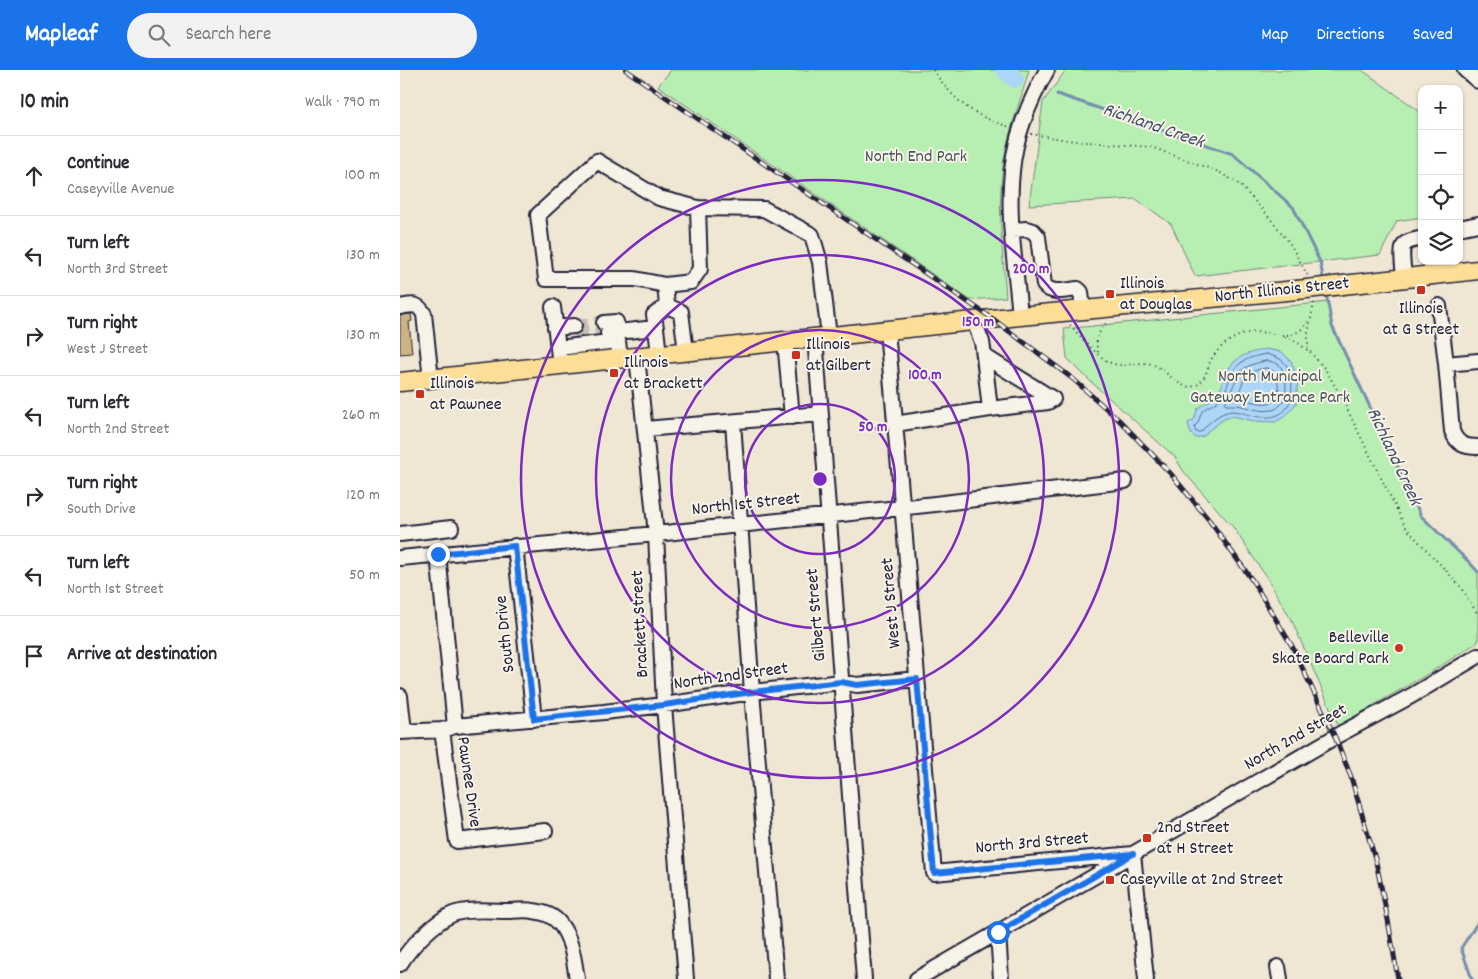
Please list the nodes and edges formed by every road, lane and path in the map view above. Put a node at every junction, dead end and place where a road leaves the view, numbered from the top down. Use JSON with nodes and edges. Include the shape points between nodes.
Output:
{"nodes":[{"id":1,"x":1047,"y":70,"type":"edge"},
{"id":2,"x":1465,"y":70,"type":"edge"},
{"id":3,"x":1478,"y":81,"type":"edge"},
{"id":4,"x":698,"y":208,"type":"junction"},
{"id":5,"x":1478,"y":224,"type":"edge"},
{"id":6,"x":1463,"y":227,"type":"edge"},
{"id":7,"x":1012,"y":230,"type":"junction"},
{"id":8,"x":1418,"y":239,"type":"edge"},
{"id":9,"x":1443,"y":268,"type":"edge"},
{"id":10,"x":1478,"y":270,"type":"edge"},
{"id":11,"x":1404,"y":278,"type":"junction"},
{"id":12,"x":665,"y":286,"type":"junction"},
{"id":13,"x":400,"y":306,"type":"edge"},
{"id":14,"x":667,"y":306,"type":"junction"},
{"id":15,"x":1119,"y":306,"type":"junction"},
{"id":16,"x":1439,"y":306,"type":"dead end"},
{"id":17,"x":553,"y":307,"type":"dead end"},
{"id":18,"x":1083,"y":310,"type":"junction"},
{"id":19,"x":1020,"y":316,"type":"junction"},
{"id":20,"x":1312,"y":317,"type":"dead end"},
{"id":21,"x":974,"y":321,"type":"junction"},
{"id":22,"x":656,"y":328,"type":"junction"},
{"id":23,"x":1073,"y":328,"type":"dead end"},
{"id":24,"x":887,"y":330,"type":"junction"},
{"id":25,"x":574,"y":331,"type":"tunnel mouth"},
{"id":26,"x":611,"y":333,"type":"junction"},
{"id":27,"x":1282,"y":336,"type":"junction"},
{"id":28,"x":822,"y":337,"type":"junction"},
{"id":29,"x":785,"y":341,"type":"junction"},
{"id":30,"x":557,"y":345,"type":"junction"},
{"id":31,"x":686,"y":352,"type":"junction"},
{"id":32,"x":1310,"y":353,"type":"dead end"},
{"id":33,"x":1098,"y":354,"type":"junction"},
{"id":34,"x":659,"y":355,"type":"junction"},
{"id":35,"x":984,"y":356,"type":"junction"},
{"id":36,"x":628,"y":358,"type":"junction"},
{"id":37,"x":1478,"y":361,"type":"edge"},
{"id":38,"x":1446,"y":364,"type":"junction"},
{"id":39,"x":432,"y":379,"type":"junction"},
{"id":40,"x":400,"y":382,"type":"edge"},
{"id":41,"x":990,"y":409,"type":"junction"},
{"id":42,"x":820,"y":414,"type":"junction"},
{"id":43,"x":792,"y":417,"type":"junction"},
{"id":44,"x":733,"y":422,"type":"junction"},
{"id":45,"x":895,"y":424,"type":"junction"},
{"id":46,"x":644,"y":429,"type":"junction"},
{"id":47,"x":1478,"y":447,"type":"edge"},
{"id":48,"x":1125,"y":481,"type":"dead end"},
{"id":49,"x":902,"y":507,"type":"junction"},
{"id":50,"x":828,"y":515,"type":"junction"},
{"id":51,"x":740,"y":524,"type":"junction"},
{"id":52,"x":451,"y":528,"type":"dead end"},
{"id":53,"x":400,"y":534,"type":"edge"},
{"id":54,"x":656,"y":534,"type":"junction"},
{"id":55,"x":515,"y":546,"type":"junction"},
{"id":56,"x":438,"y":554,"type":"junction"},
{"id":57,"x":400,"y":558,"type":"edge"},
{"id":58,"x":1478,"y":656,"type":"edge"},
{"id":59,"x":917,"y":679,"type":"junction"},
{"id":60,"x":841,"y":682,"type":"junction"},
{"id":61,"x":752,"y":692,"type":"junction"},
{"id":62,"x":400,"y":696,"type":"edge"},
{"id":63,"x":664,"y":705,"type":"junction"},
{"id":64,"x":534,"y":719,"type":"junction"},
{"id":65,"x":449,"y":728,"type":"junction"},
{"id":66,"x":402,"y":732,"type":"edge"},
{"id":67,"x":544,"y":831,"type":"dead end"},
{"id":68,"x":1133,"y":854,"type":"junction"},
{"id":69,"x":934,"y":873,"type":"joint"},
{"id":70,"x":998,"y":932,"type":"junction"},
{"id":71,"x":400,"y":964,"type":"edge"},
{"id":72,"x":926,"y":977,"type":"edge"},
{"id":73,"x":577,"y":979,"type":"edge"},
{"id":74,"x":686,"y":979,"type":"edge"},
{"id":75,"x":776,"y":979,"type":"edge"},
{"id":76,"x":864,"y":979,"type":"edge"},
{"id":77,"x":1001,"y":979,"type":"edge"},
{"id":78,"x":1146,"y":979,"type":"edge"}],
"edges":[{"from":1,"to":7,"type":"street","via":[[1024,119],[1015,148]]},
{"from":2,"to":3,"type":"street"},
{"from":4,"to":12,"type":"street","via":[[700,269],[691,282]]},
{"from":4,"to":12,"type":"street","via":[[659,198],[597,161],[538,215],[546,279],[635,279]]},
{"from":4,"to":28,"type":"street","name":"Gilbert Street","via":[[764,209],[812,236],[820,262]]},
{"from":5,"to":6,"type":"street"},
{"from":7,"to":18,"type":"street","via":[[1033,231],[1038,237],[1044,284],[1052,291],[1078,289]]},
{"from":7,"to":19,"type":"street"},
{"from":8,"to":11,"type":"street","via":[[1403,245]]},
{"from":9,"to":10,"type":"main road","name":"North Illinois Street"},
{"from":9,"to":11,"type":"main road","name":"North Illinois Street"},
{"from":11,"to":15,"type":"main road","name":"North Illinois Street","bridge":true},
{"from":12,"to":14,"type":"street"},
{"from":13,"to":39,"type":"street","via":[[416,305],[424,314]]},
{"from":14,"to":22,"type":"street","via":[[654,315]]},
{"from":14,"to":31,"type":"street","via":[[681,312]]},
{"from":15,"to":18,"type":"main road","name":"North Illinois Street"},
{"from":15,"to":33,"type":"path","via":[[1097,336]]},
{"from":16,"to":38,"type":"street"},
{"from":17,"to":30,"type":"street"},
{"from":18,"to":19,"type":"main road","name":"North Illinois Street"},
{"from":19,"to":21,"type":"main road","name":"North Illinois Street"},
{"from":20,"to":27,"type":"path","via":[[1301,330]]},
{"from":21,"to":24,"type":"main road","name":"North Illinois Street"},
{"from":21,"to":35,"type":"street"},
{"from":22,"to":26,"type":"street"},
{"from":22,"to":34,"type":"street"},
{"from":23,"to":33,"type":"path"},
{"from":24,"to":28,"type":"main road","name":"North Illinois Street"},
{"from":24,"to":45,"type":"street","name":"West J Street"},
{"from":25,"to":30,"type":"street"},
{"from":26,"to":30,"type":"street"},
{"from":26,"to":36,"type":"street","name":"Brackett Street"},
{"from":27,"to":32,"type":"path","via":[[1297,342]]},
{"from":27,"to":33,"type":"path","via":[[1248,333],[1234,338],[1220,347],[1202,381],[1193,386],[1178,382],[1155,365],[1114,364]]},
{"from":28,"to":29,"type":"main road","name":"North Illinois Street"},
{"from":28,"to":42,"type":"street","name":"Gilbert Street"},
{"from":29,"to":31,"type":"main road","name":"North Illinois Street"},
{"from":29,"to":43,"type":"street"},
{"from":30,"to":36,"type":"main road","name":"North Illinois Street"},
{"from":30,"to":39,"type":"main road","name":"North Illinois Street"},
{"from":31,"to":34,"type":"main road","name":"North Illinois Street"},
{"from":34,"to":36,"type":"main road","name":"North Illinois Street"},
{"from":35,"to":41,"type":"street"},
{"from":35,"to":41,"type":"street","via":[[1053,399]]},
{"from":36,"to":46,"type":"street","name":"Brackett Street"},
{"from":37,"to":38,"type":"street"},
{"from":38,"to":47,"type":"street","via":[[1455,439],[1470,447]]},
{"from":39,"to":40,"type":"main road","name":"North Illinois Street"},
{"from":41,"to":45,"type":"street"},
{"from":42,"to":43,"type":"street"},
{"from":42,"to":50,"type":"street","name":"Gilbert Street"},
{"from":43,"to":44,"type":"street"},
{"from":44,"to":46,"type":"street"},
{"from":44,"to":51,"type":"street"},
{"from":45,"to":49,"type":"street","name":"West J Street"},
{"from":46,"to":54,"type":"street","name":"Brackett Street"},
{"from":48,"to":49,"type":"street","name":"North 1st Street"},
{"from":49,"to":50,"type":"street","name":"North 1st Street"},
{"from":49,"to":59,"type":"street","name":"West J Street"},
{"from":50,"to":51,"type":"street","name":"North 1st Street"},
{"from":50,"to":60,"type":"street","name":"Gilbert Street"},
{"from":51,"to":54,"type":"street","name":"North 1st Street"},
{"from":51,"to":61,"type":"street"},
{"from":52,"to":53,"type":"street"},
{"from":54,"to":55,"type":"street","name":"North 1st Street"},
{"from":54,"to":63,"type":"street","name":"Brackett Street"},
{"from":55,"to":56,"type":"street","name":"North 1st Street"},
{"from":55,"to":64,"type":"street","name":"South Drive"},
{"from":56,"to":57,"type":"street","name":"North 1st Street"},
{"from":56,"to":65,"type":"street"},
{"from":58,"to":68,"type":"street","name":"North 2nd Street"},
{"from":59,"to":60,"type":"street","name":"North 2nd Street","via":[[857,685]]},
{"from":59,"to":69,"type":"street","name":"West J Street"},
{"from":60,"to":61,"type":"street","name":"North 2nd Street"},
{"from":60,"to":76,"type":"street","name":"Gilbert Street"},
{"from":61,"to":63,"type":"street","name":"North 2nd Street"},
{"from":61,"to":75,"type":"street"},
{"from":62,"to":66,"type":"street"},
{"from":63,"to":64,"type":"street","name":"North 2nd Street"},
{"from":63,"to":74,"type":"street","name":"Brackett Street"},
{"from":64,"to":65,"type":"street","name":"North 2nd Street"},
{"from":65,"to":66,"type":"street","name":"North 2nd Street"},
{"from":65,"to":67,"type":"street","name":"Pawnee Drive","via":[[457,841]]},
{"from":68,"to":69,"type":"street","name":"North 3rd Street"},
{"from":68,"to":70,"type":"street","name":"North 2nd Street"},
{"from":68,"to":78,"type":"street"},
{"from":70,"to":72,"type":"street","name":"North 2nd Street"},
{"from":70,"to":77,"type":"street"},
{"from":71,"to":73,"type":"street","via":[[412,946],[452,914],[532,910],[550,915],[560,924],[568,937]]}]}
